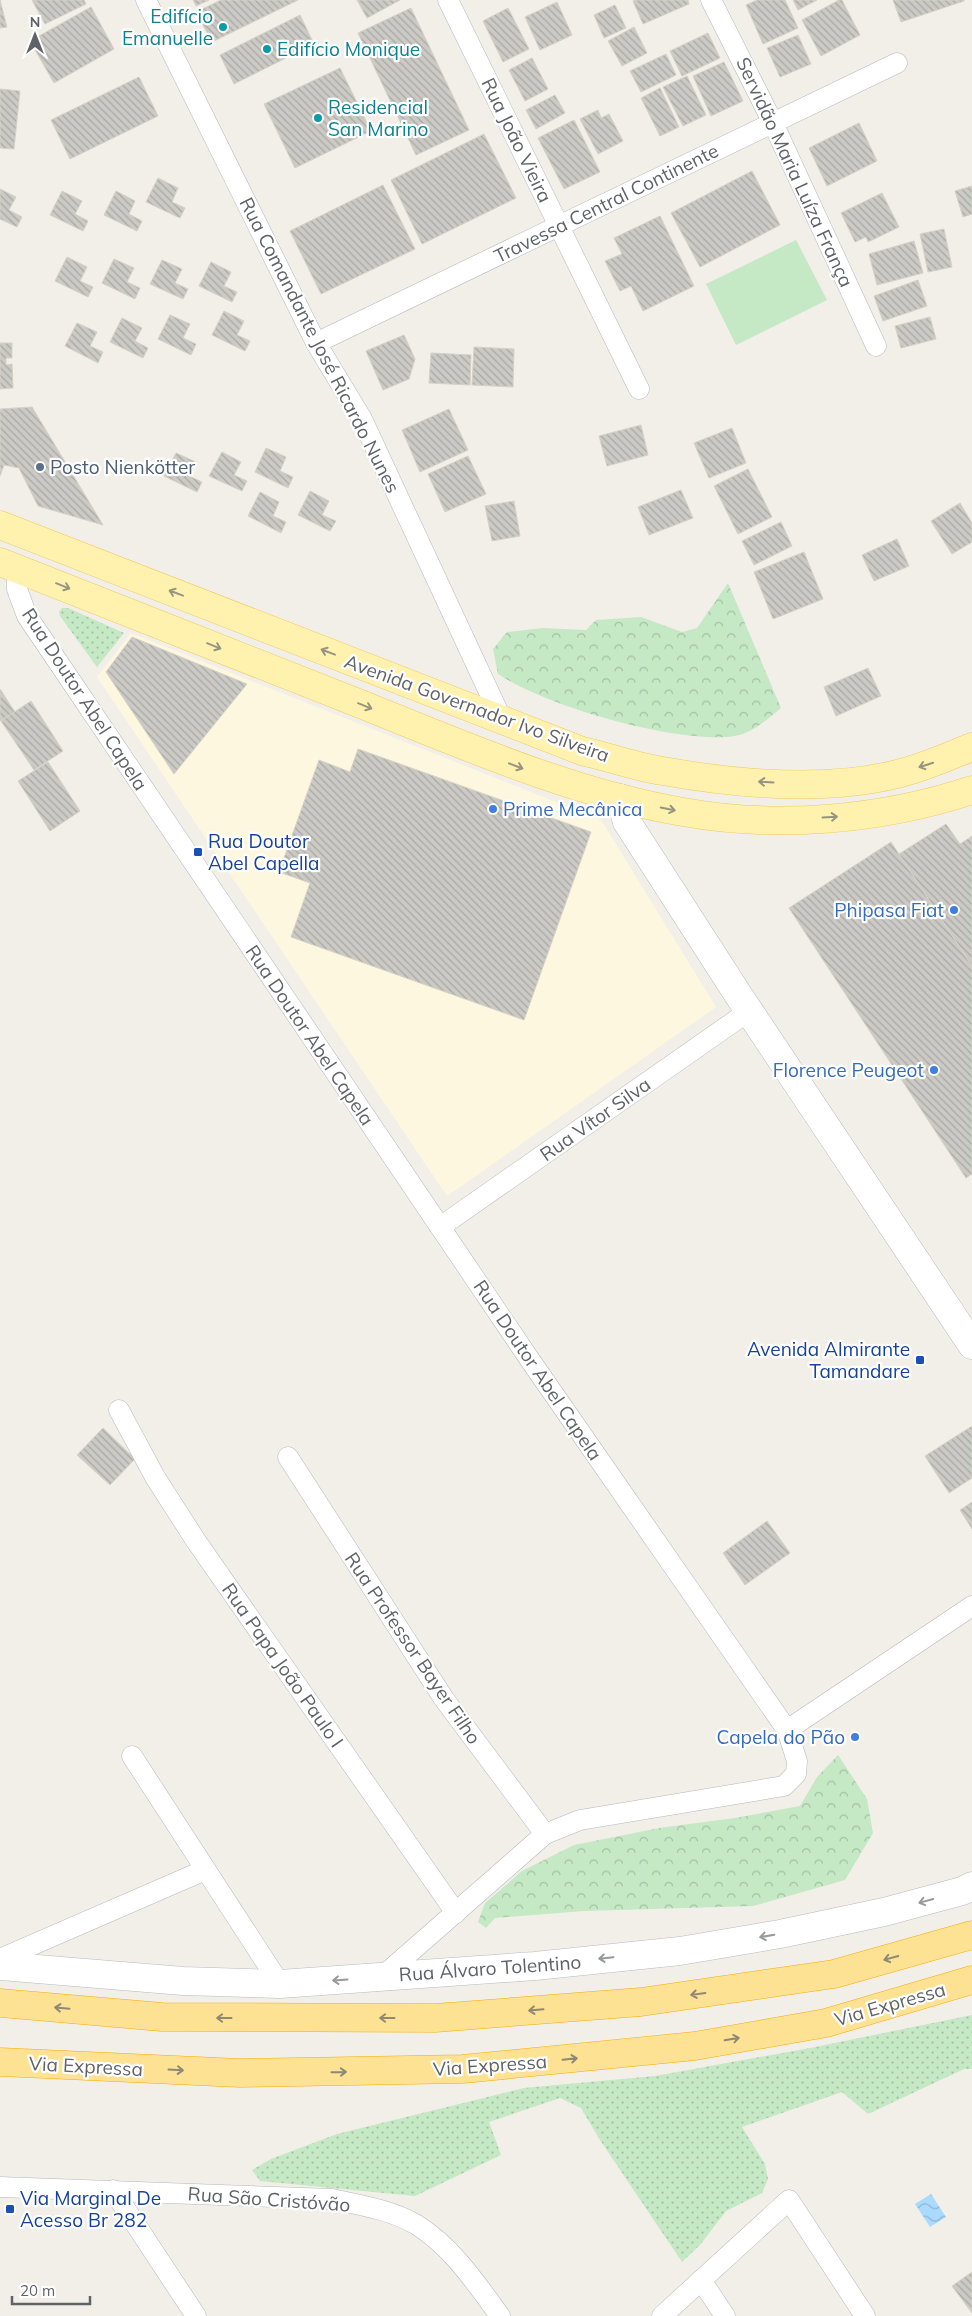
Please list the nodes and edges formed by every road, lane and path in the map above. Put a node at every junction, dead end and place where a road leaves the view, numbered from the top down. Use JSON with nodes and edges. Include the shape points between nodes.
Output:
{"nodes":[{"id":1,"x":146,"y":0,"type":"edge"},
{"id":2,"x":448,"y":0,"type":"edge"},
{"id":3,"x":711,"y":0,"type":"edge"},
{"id":4,"x":897,"y":62,"type":"dead end"},
{"id":5,"x":773,"y":123,"type":"junction"},
{"id":6,"x":559,"y":226,"type":"junction"},
{"id":7,"x":316,"y":344,"type":"junction"},
{"id":8,"x":876,"y":346,"type":"dead end"},
{"id":9,"x":639,"y":389,"type":"dead end"},
{"id":10,"x":0,"y":525,"type":"edge"},
{"id":11,"x":30,"y":536,"type":"junction"},
{"id":12,"x":9,"y":565,"type":"edge"},
{"id":13,"x":502,"y":720,"type":"junction"},
{"id":14,"x":972,"y":747,"type":"edge"},
{"id":15,"x":972,"y":790,"type":"edge"},
{"id":16,"x":620,"y":798,"type":"junction"},
{"id":17,"x":749,"y":1011,"type":"junction"},
{"id":18,"x":440,"y":1227,"type":"junction"},
{"id":19,"x":972,"y":1345,"type":"edge"},
{"id":20,"x":119,"y":1410,"type":"dead end"},
{"id":21,"x":288,"y":1457,"type":"dead end"},
{"id":22,"x":972,"y":1606,"type":"edge"},
{"id":23,"x":786,"y":1730,"type":"junction"},
{"id":24,"x":132,"y":1756,"type":"dead end"},
{"id":25,"x":545,"y":1834,"type":"junction"},
{"id":26,"x":205,"y":1870,"type":"junction"},
{"id":27,"x":972,"y":1886,"type":"edge"},
{"id":28,"x":456,"y":1913,"type":"junction"},
{"id":29,"x":972,"y":1935,"type":"edge"},
{"id":30,"x":0,"y":1959,"type":"edge"},
{"id":31,"x":0,"y":1966,"type":"edge"},
{"id":32,"x":383,"y":1976,"type":"junction"},
{"id":33,"x":972,"y":1980,"type":"edge"},
{"id":34,"x":280,"y":1984,"type":"junction"},
{"id":35,"x":0,"y":2003,"type":"edge"},
{"id":36,"x":0,"y":2062,"type":"edge"},
{"id":37,"x":0,"y":2187,"type":"edge"},
{"id":38,"x":113,"y":2190,"type":"junction"},
{"id":39,"x":701,"y":2280,"type":"junction"},
{"id":40,"x":196,"y":2316,"type":"edge"},
{"id":41,"x":500,"y":2316,"type":"edge"},
{"id":42,"x":662,"y":2316,"type":"edge"},
{"id":43,"x":725,"y":2316,"type":"edge"},
{"id":44,"x":865,"y":2316,"type":"edge"}],
"edges":[{"from":1,"to":7,"type":"street","name":"Rua Comandante José Ricardo Nunes"},
{"from":2,"to":6,"type":"street","name":"Rua João Vieira"},
{"from":3,"to":5,"type":"street","name":"Servidão Maria Luíza França"},
{"from":4,"to":5,"type":"street","name":"Travessa Central Continente"},
{"from":5,"to":6,"type":"street","name":"Travessa Central Continente"},
{"from":5,"to":8,"type":"street","name":"Servidão Maria Luíza França"},
{"from":6,"to":7,"type":"street","name":"Travessa Central Continente"},
{"from":6,"to":9,"type":"street","name":"Rua João Vieira"},
{"from":7,"to":13,"type":"street","name":"Rua Comandante José Ricardo Nunes","via":[[362,419]]},
{"from":10,"to":11,"type":"main road","name":"Avenida Governador Ivo Silveira"},
{"from":11,"to":12,"type":"main road"},
{"from":13,"to":11,"type":"main road","name":"Avenida Governador Ivo Silveira","one_way":true},
{"from":12,"to":16,"type":"main road","name":"Avenida Governador Ivo Silveira","one_way":true,"via":[[520,767]]},
{"from":12,"to":18,"type":"street","name":"Rua Doutor Abel Capela","via":[[27,616]]},
{"from":14,"to":13,"type":"main road","name":"Avenida Governador Ivo Silveira","one_way":true,"via":[[907,771],[876,778],[822,783],[734,780],[662,771],[582,751]]},
{"from":16,"to":15,"type":"main road","name":"Avenida Governador Ivo Silveira","one_way":true,"via":[[684,812],[750,819],[797,819],[863,816],[938,801]]},
{"from":16,"to":17,"type":"main road","via":[[627,822]]},
{"from":17,"to":18,"type":"street","name":"Rua Vítor Silva"},
{"from":17,"to":19,"type":"main road"},
{"from":18,"to":23,"type":"street","name":"Rua Doutor Abel Capela"},
{"from":20,"to":28,"type":"street","name":"Rua Papa João Paulo I","via":[[155,1477],[196,1541]]},
{"from":21,"to":25,"type":"street","name":"Rua Professor Bayer Filho","via":[[444,1699]]},
{"from":22,"to":23,"type":"street"},
{"from":23,"to":25,"type":"street","name":"Rua Doutor Abel Capela","via":[[797,1761],[796,1774],[784,1786],[580,1820]]},
{"from":24,"to":26,"type":"street"},
{"from":25,"to":28,"type":"street","name":"Rua Doutor Abel Capela"},
{"from":26,"to":30,"type":"street"},
{"from":26,"to":34,"type":"street"},
{"from":27,"to":32,"type":"main road","name":"Rua Álvaro Tolentino","one_way":true,"via":[[884,1912],[680,1951],[536,1966]]},
{"from":28,"to":32,"type":"street","name":"Rua Doutor Abel Capela"},
{"from":29,"to":35,"type":"highway","one_way":true,"via":[[834,1974],[641,2002],[435,2018],[162,2017]]},
{"from":31,"to":34,"type":"main road","name":"Rua Álvaro Tolentino","via":[[183,1981]]},
{"from":32,"to":34,"type":"main road","name":"Rua Álvaro Tolentino","one_way":true},
{"from":36,"to":33,"type":"highway","name":"Via Expressa","one_way":true,"via":[[240,2073],[463,2070],[695,2046],[826,2023]]},
{"from":37,"to":38,"type":"street","name":"Rua São Cristóvão"},
{"from":38,"to":40,"type":"street"},
{"from":38,"to":41,"type":"street","name":"Rua São Cristóvão","via":[[332,2199],[377,2208],[417,2225],[449,2251]]},
{"from":39,"to":42,"type":"street"},
{"from":39,"to":43,"type":"street"},
{"from":39,"to":44,"type":"street","via":[[789,2200]]}]}
